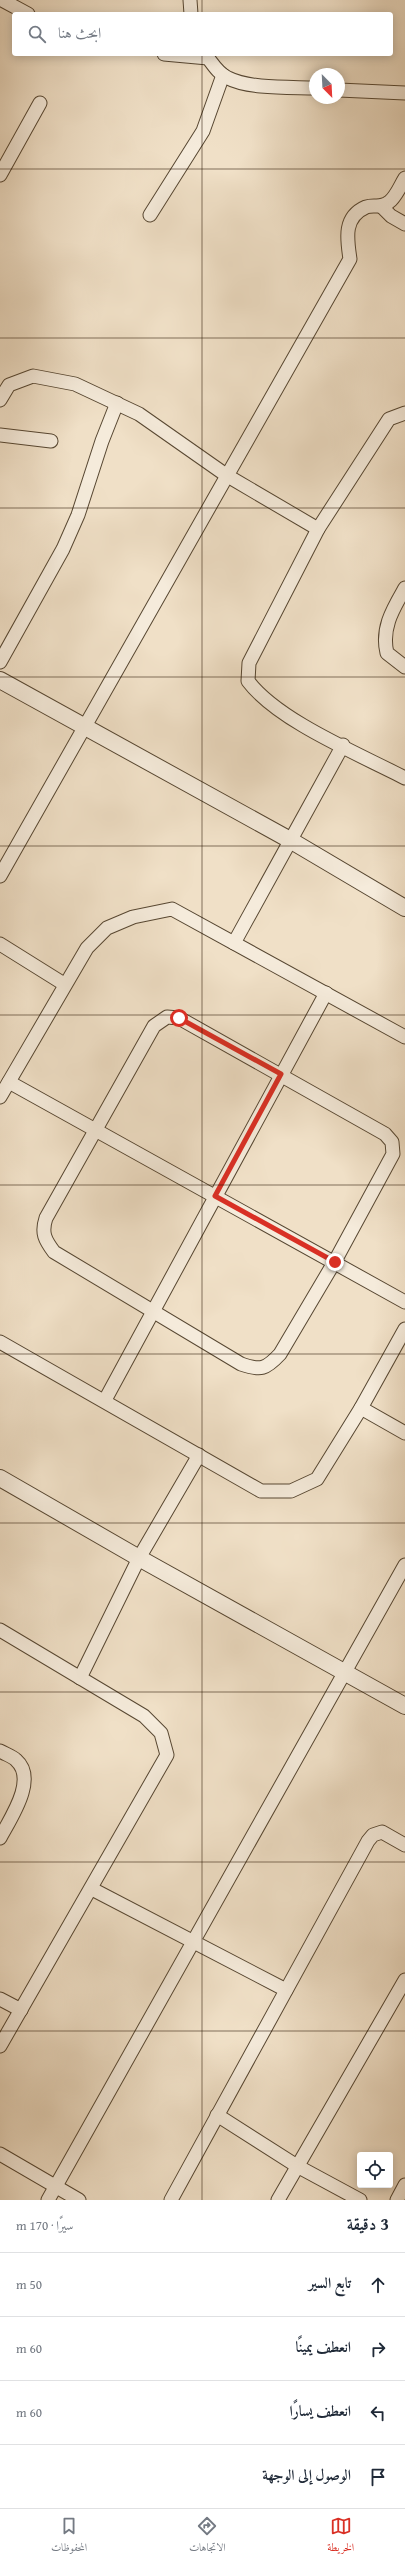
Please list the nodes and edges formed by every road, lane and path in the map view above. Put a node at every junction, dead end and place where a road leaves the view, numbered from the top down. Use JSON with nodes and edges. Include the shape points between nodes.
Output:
{"nodes":[{"id":1,"x":2,"y":0,"type":"edge"},
{"id":2,"x":190,"y":0,"type":"edge"},
{"id":3,"x":24,"y":12,"type":"edge"},
{"id":4,"x":191,"y":12,"type":"edge"},
{"id":5,"x":207,"y":56,"type":"edge"},
{"id":6,"x":223,"y":75,"type":"junction"},
{"id":7,"x":309,"y":88,"type":"edge"},
{"id":8,"x":345,"y":90,"type":"edge"},
{"id":9,"x":405,"y":93,"type":"edge"},
{"id":10,"x":40,"y":103,"type":"dead end"},
{"id":11,"x":0,"y":175,"type":"edge"},
{"id":12,"x":405,"y":178,"type":"edge"},
{"id":13,"x":382,"y":207,"type":"junction"},
{"id":14,"x":150,"y":215,"type":"dead end"},
{"id":15,"x":405,"y":224,"type":"edge"},
{"id":16,"x":0,"y":397,"type":"edge"},
{"id":17,"x":117,"y":403,"type":"junction"},
{"id":18,"x":405,"y":413,"type":"edge"},
{"id":19,"x":0,"y":435,"type":"edge"},
{"id":20,"x":51,"y":441,"type":"dead end"},
{"id":21,"x":226,"y":475,"type":"junction"},
{"id":22,"x":318,"y":529,"type":"junction"},
{"id":23,"x":405,"y":588,"type":"edge"},
{"id":24,"x":0,"y":662,"type":"edge"},
{"id":25,"x":405,"y":667,"type":"edge"},
{"id":26,"x":0,"y":680,"type":"edge"},
{"id":27,"x":84,"y":727,"type":"junction"},
{"id":28,"x":343,"y":745,"type":"junction"},
{"id":29,"x":405,"y":778,"type":"edge"},
{"id":30,"x":290,"y":840,"type":"junction"},
{"id":31,"x":0,"y":876,"type":"edge"},
{"id":32,"x":405,"y":908,"type":"edge"},
{"id":33,"x":234,"y":943,"type":"junction"},
{"id":34,"x":0,"y":944,"type":"edge"},
{"id":35,"x":64,"y":984,"type":"junction"},
{"id":36,"x":326,"y":993,"type":"junction"},
{"id":37,"x":405,"y":1037,"type":"edge"},
{"id":38,"x":281,"y":1074,"type":"junction"},
{"id":39,"x":9,"y":1082,"type":"junction"},
{"id":40,"x":0,"y":1098,"type":"edge"},
{"id":41,"x":95,"y":1132,"type":"junction"},
{"id":42,"x":215,"y":1196,"type":"junction"},
{"id":43,"x":335,"y":1262,"type":"junction"},
{"id":44,"x":405,"y":1302,"type":"edge"},
{"id":45,"x":154,"y":1312,"type":"junction"},
{"id":46,"x":405,"y":1329,"type":"edge"},
{"id":47,"x":1,"y":1345,"type":"edge"},
{"id":48,"x":105,"y":1400,"type":"junction"},
{"id":49,"x":361,"y":1408,"type":"junction"},
{"id":50,"x":405,"y":1433,"type":"edge"},
{"id":51,"x":199,"y":1455,"type":"junction"},
{"id":52,"x":0,"y":1478,"type":"edge"},
{"id":53,"x":139,"y":1558,"type":"junction"},
{"id":54,"x":405,"y":1565,"type":"edge"},
{"id":55,"x":0,"y":1630,"type":"edge"},
{"id":56,"x":346,"y":1672,"type":"junction"},
{"id":57,"x":80,"y":1678,"type":"junction"},
{"id":58,"x":405,"y":1706,"type":"edge"},
{"id":59,"x":0,"y":1751,"type":"edge"},
{"id":60,"x":0,"y":1838,"type":"edge"},
{"id":61,"x":405,"y":1845,"type":"edge"},
{"id":62,"x":92,"y":1889,"type":"junction"},
{"id":63,"x":193,"y":1942,"type":"junction"},
{"id":64,"x":405,"y":1980,"type":"edge"},
{"id":65,"x":286,"y":1990,"type":"junction"},
{"id":66,"x":0,"y":1999,"type":"edge"},
{"id":67,"x":21,"y":2010,"type":"junction"},
{"id":68,"x":0,"y":2046,"type":"edge"},
{"id":69,"x":217,"y":2115,"type":"junction"},
{"id":70,"x":0,"y":2154,"type":"edge"},
{"id":71,"x":297,"y":2166,"type":"junction"},
{"id":72,"x":405,"y":2185,"type":"edge"},
{"id":73,"x":56,"y":2186,"type":"junction"},
{"id":74,"x":48,"y":2200,"type":"edge"},
{"id":75,"x":79,"y":2200,"type":"edge"},
{"id":76,"x":171,"y":2200,"type":"edge"},
{"id":77,"x":278,"y":2200,"type":"edge"},
{"id":78,"x":360,"y":2200,"type":"edge"},
{"id":79,"x":397,"y":2200,"type":"edge"}],
"edges":[{"from":1,"to":3,"type":"street"},
{"from":2,"to":4,"type":"street"},
{"from":5,"to":6,"type":"street"},
{"from":6,"to":7,"type":"street","via":[[228,79],[248,83]]},
{"from":6,"to":14,"type":"street","via":[[203,131]]},
{"from":8,"to":9,"type":"street"},
{"from":10,"to":11,"type":"street"},
{"from":12,"to":13,"type":"street","via":[[390,201]]},
{"from":13,"to":15,"type":"street"},
{"from":13,"to":21,"type":"street","via":[[366,207],[352,218],[347,229],[350,259]]},
{"from":16,"to":17,"type":"street","via":[[9,385],[33,376],[75,384]]},
{"from":17,"to":21,"type":"street","via":[[171,435]]},
{"from":17,"to":24,"type":"street","via":[[78,515],[63,549]]},
{"from":18,"to":22,"type":"street","via":[[389,419]]},
{"from":19,"to":20,"type":"street"},
{"from":21,"to":22,"type":"street"},
{"from":21,"to":27,"type":"street"},
{"from":22,"to":28,"type":"street","via":[[249,663],[248,681],[256,692],[278,711]]},
{"from":23,"to":25,"type":"street","via":[[386,626],[384,640],[386,652]]},
{"from":26,"to":27,"type":"street"},
{"from":27,"to":30,"type":"street"},
{"from":27,"to":31,"type":"street"},
{"from":28,"to":29,"type":"street"},
{"from":28,"to":30,"type":"street"},
{"from":30,"to":32,"type":"street"},
{"from":30,"to":33,"type":"street"},
{"from":33,"to":35,"type":"street","via":[[172,909],[133,918],[107,928],[87,948]]},
{"from":33,"to":36,"type":"street"},
{"from":34,"to":35,"type":"street"},
{"from":35,"to":39,"type":"street"},
{"from":36,"to":37,"type":"street"},
{"from":36,"to":38,"type":"street"},
{"from":38,"to":41,"type":"street","via":[[179,1018],[167,1017],[154,1026]]},
{"from":38,"to":42,"type":"street"},
{"from":38,"to":43,"type":"street","via":[[385,1134],[392,1142],[393,1154]]},
{"from":39,"to":40,"type":"street"},
{"from":39,"to":41,"type":"street"},
{"from":41,"to":42,"type":"street"},
{"from":41,"to":45,"type":"street","via":[[46,1218],[43,1229],[45,1240],[54,1252]]},
{"from":42,"to":43,"type":"street"},
{"from":42,"to":45,"type":"street"},
{"from":43,"to":44,"type":"street"},
{"from":43,"to":45,"type":"street","via":[[280,1354],[270,1365],[257,1369],[241,1364]]},
{"from":45,"to":48,"type":"street"},
{"from":46,"to":49,"type":"street"},
{"from":47,"to":48,"type":"street"},
{"from":48,"to":51,"type":"street"},
{"from":49,"to":50,"type":"street"},
{"from":49,"to":51,"type":"street","via":[[317,1479],[291,1491],[261,1491]]},
{"from":51,"to":53,"type":"street"},
{"from":52,"to":53,"type":"street"},
{"from":53,"to":56,"type":"street"},
{"from":53,"to":57,"type":"street"},
{"from":54,"to":56,"type":"street"},
{"from":55,"to":57,"type":"street"},
{"from":56,"to":58,"type":"street"},
{"from":56,"to":63,"type":"street"},
{"from":57,"to":62,"type":"street","via":[[144,1716],[161,1733],[167,1755]]},
{"from":59,"to":60,"type":"street","via":[[17,1761],[24,1776],[23,1794]]},
{"from":61,"to":65,"type":"street","via":[[382,1832],[373,1835],[368,1841]]},
{"from":62,"to":63,"type":"street"},
{"from":62,"to":67,"type":"street"},
{"from":63,"to":65,"type":"street"},
{"from":63,"to":73,"type":"street"},
{"from":64,"to":71,"type":"street"},
{"from":65,"to":69,"type":"street"},
{"from":66,"to":67,"type":"street"},
{"from":67,"to":68,"type":"street"},
{"from":69,"to":71,"type":"street"},
{"from":69,"to":76,"type":"street"},
{"from":70,"to":73,"type":"street"},
{"from":71,"to":77,"type":"street"},
{"from":71,"to":78,"type":"street"},
{"from":72,"to":79,"type":"street"},
{"from":73,"to":74,"type":"street"},
{"from":73,"to":75,"type":"street"}]}
